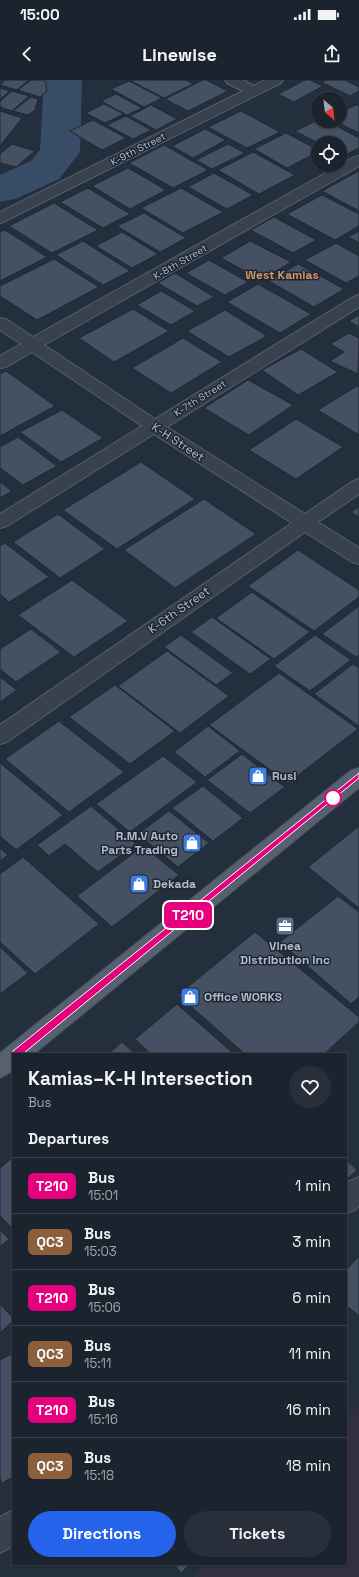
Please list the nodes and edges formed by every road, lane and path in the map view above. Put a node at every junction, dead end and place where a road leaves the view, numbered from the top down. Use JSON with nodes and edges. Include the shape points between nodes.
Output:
{"nodes":[{"id":1,"x":232,"y":80,"type":"edge"},
{"id":2,"x":276,"y":80,"type":"edge"},
{"id":3,"x":254,"y":91,"type":"junction"},
{"id":4,"x":359,"y":160,"type":"edge"},
{"id":5,"x":0,"y":218,"type":"edge"},
{"id":6,"x":359,"y":300,"type":"edge"},
{"id":7,"x":0,"y":323,"type":"edge"},
{"id":8,"x":34,"y":345,"type":"junction"},
{"id":9,"x":0,"y":363,"type":"edge"},
{"id":10,"x":155,"y":427,"type":"junction"},
{"id":11,"x":359,"y":485,"type":"edge"},
{"id":12,"x":0,"y":522,"type":"edge"},
{"id":13,"x":304,"y":522,"type":"junction"},
{"id":14,"x":359,"y":557,"type":"edge"},
{"id":15,"x":0,"y":736,"type":"edge"},
{"id":16,"x":359,"y":776,"type":"edge"},
{"id":17,"x":17,"y":1053,"type":"edge"},
{"id":18,"x":12,"y":1058,"type":"edge"},
{"id":19,"x":0,"y":1067,"type":"edge"},
{"id":20,"x":359,"y":1189,"type":"edge"},
{"id":21,"x":347,"y":1200,"type":"edge"},
{"id":22,"x":12,"y":1526,"type":"edge"},
{"id":23,"x":0,"y":1538,"type":"edge"}],
"edges":[{"from":1,"to":3,"type":"street"},
{"from":2,"to":3,"type":"street","name":"K-9th Street"},
{"from":3,"to":5,"type":"street","name":"K-9th Street"},
{"from":4,"to":8,"type":"street","name":"K-8th Street"},
{"from":6,"to":10,"type":"street","name":"K-7th Street"},
{"from":7,"to":8,"type":"street","name":"K-H Street"},
{"from":8,"to":9,"type":"street","name":"K-8th Street"},
{"from":8,"to":10,"type":"street","name":"K-H Street"},
{"from":10,"to":12,"type":"street","name":"K-7th Street"},
{"from":10,"to":13,"type":"street","name":"K-H Street"},
{"from":11,"to":13,"type":"street","name":"K-6th Street"},
{"from":13,"to":14,"type":"street","name":"K-H Street"},
{"from":13,"to":15,"type":"street","name":"K-6th Street"},
{"from":16,"to":17,"type":"main road"},
{"from":18,"to":19,"type":"main road"},
{"from":20,"to":21,"type":"street"},
{"from":22,"to":23,"type":"street"}]}
